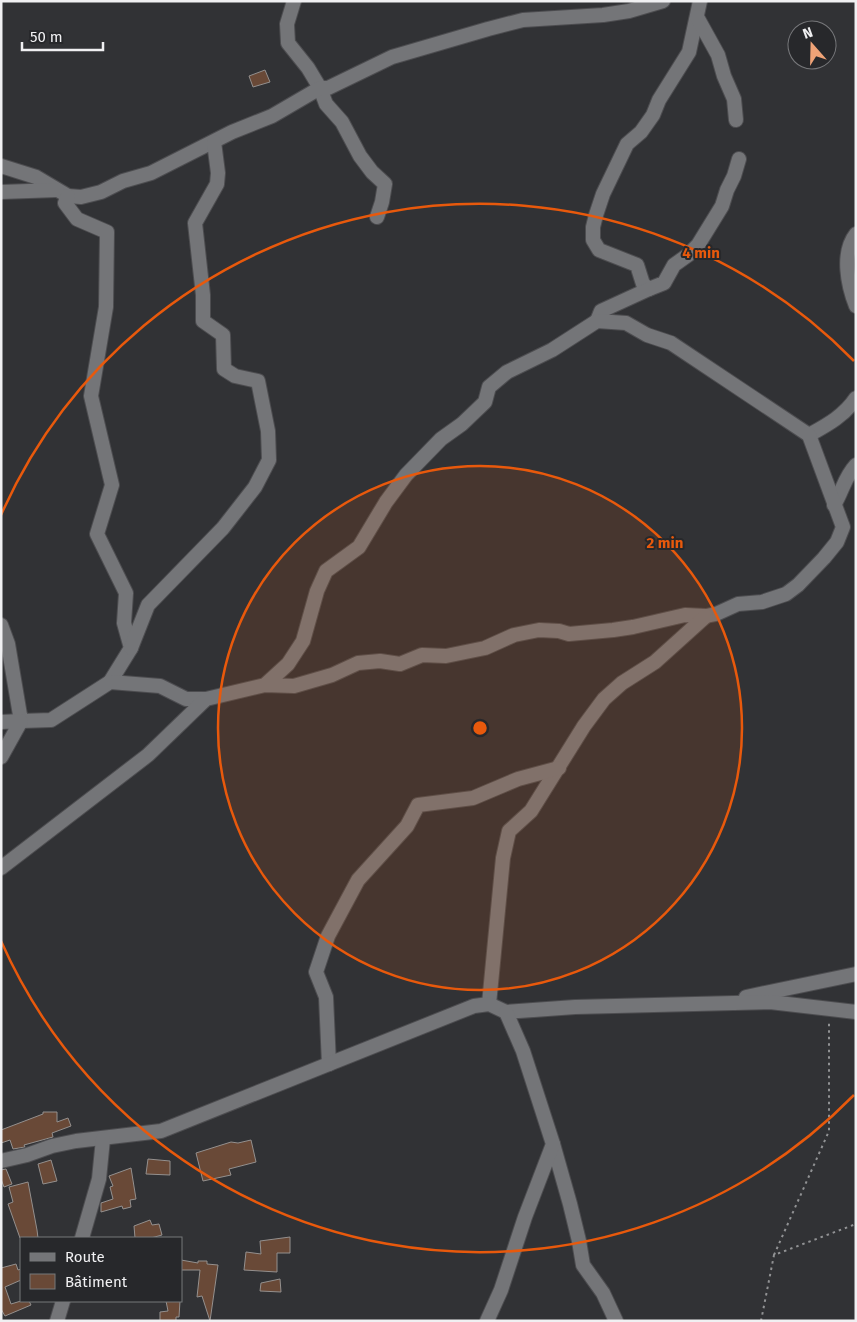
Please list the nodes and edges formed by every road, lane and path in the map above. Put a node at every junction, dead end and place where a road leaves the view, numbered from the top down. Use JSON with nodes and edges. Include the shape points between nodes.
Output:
{"nodes":[{"id":1,"x":294,"y":1,"type":"edge"},
{"id":2,"x":663,"y":1,"type":"edge"},
{"id":3,"x":700,"y":1,"type":"edge"},
{"id":4,"x":697,"y":17,"type":"junction"},
{"id":5,"x":320,"y":88,"type":"junction"},
{"id":6,"x":736,"y":120,"type":"dead end"},
{"id":7,"x":214,"y":142,"type":"junction"},
{"id":8,"x":739,"y":159,"type":"dead end"},
{"id":9,"x":1,"y":166,"type":"edge"},
{"id":10,"x":1,"y":192,"type":"edge"},
{"id":11,"x":62,"y":193,"type":"junction"},
{"id":12,"x":377,"y":217,"type":"dead end"},
{"id":13,"x":856,"y":234,"type":"edge"},
{"id":14,"x":649,"y":289,"type":"junction"},
{"id":15,"x":856,"y":306,"type":"edge"},
{"id":16,"x":597,"y":321,"type":"junction"},
{"id":17,"x":853,"y":402,"type":"edge"},
{"id":18,"x":856,"y":420,"type":"edge"},
{"id":19,"x":809,"y":435,"type":"junction"},
{"id":20,"x":856,"y":465,"type":"edge"},
{"id":21,"x":834,"y":505,"type":"junction"},
{"id":22,"x":706,"y":616,"type":"junction"},
{"id":23,"x":1,"y":625,"type":"edge"},
{"id":24,"x":131,"y":648,"type":"junction"},
{"id":25,"x":110,"y":682,"type":"junction"},
{"id":26,"x":265,"y":685,"type":"junction"},
{"id":27,"x":206,"y":699,"type":"junction"},
{"id":28,"x":21,"y":721,"type":"junction"},
{"id":29,"x":1,"y":722,"type":"edge"},
{"id":30,"x":1,"y":757,"type":"edge"},
{"id":31,"x":559,"y":768,"type":"junction"},
{"id":32,"x":1,"y":868,"type":"edge"},
{"id":33,"x":856,"y":974,"type":"edge"},
{"id":34,"x":489,"y":1004,"type":"junction"},
{"id":35,"x":713,"y":1004,"type":"junction"},
{"id":36,"x":829,"y":1009,"type":"junction"},
{"id":37,"x":506,"y":1012,"type":"junction"},
{"id":38,"x":856,"y":1012,"type":"edge"},
{"id":39,"x":329,"y":1064,"type":"junction"},
{"id":40,"x":103,"y":1139,"type":"junction"},
{"id":41,"x":553,"y":1144,"type":"junction"},
{"id":42,"x":1,"y":1161,"type":"edge"},
{"id":43,"x":856,"y":1224,"type":"edge"},
{"id":44,"x":82,"y":1237,"type":"edge"},
{"id":45,"x":774,"y":1255,"type":"junction"},
{"id":46,"x":63,"y":1302,"type":"edge"},
{"id":47,"x":57,"y":1321,"type":"edge"},
{"id":48,"x":487,"y":1321,"type":"edge"},
{"id":49,"x":616,"y":1321,"type":"edge"},
{"id":50,"x":761,"y":1321,"type":"edge"}],
"edges":[{"from":1,"to":5,"type":"street","via":[[287,24],[288,43]]},
{"from":2,"to":5,"type":"street","via":[[603,15],[532,19],[505,24],[392,56],[328,88]]},
{"from":3,"to":4,"type":"street"},
{"from":4,"to":6,"type":"street","via":[[718,56],[734,99]]},
{"from":4,"to":14,"type":"street","via":[[690,52],[659,100],[653,116],[627,144],[603,194],[594,227],[593,240],[599,250],[637,265],[643,284]]},
{"from":5,"to":7,"type":"street","via":[[272,116]]},
{"from":5,"to":12,"type":"street","via":[[326,104],[342,122],[360,156],[386,184]]},
{"from":7,"to":11,"type":"street","via":[[151,173],[101,192],[81,197]]},
{"from":7,"to":24,"type":"street","via":[[217,184],[194,223],[203,321],[223,335],[224,369],[235,376],[258,381],[268,431],[269,460],[255,487],[222,528],[148,605]]},
{"from":8,"to":14,"type":"street","via":[[722,206],[698,245],[674,265],[664,283]]},
{"from":9,"to":11,"type":"street","via":[[36,177]]},
{"from":10,"to":11,"type":"street"},
{"from":11,"to":24,"type":"street","via":[[77,219],[107,232],[106,307],[91,396],[112,485],[97,534],[126,593],[124,623]]},
{"from":13,"to":15,"type":"street","via":[[851,240],[848,264],[850,291]]},
{"from":14,"to":16,"type":"street","via":[[601,311]]},
{"from":16,"to":19,"type":"street","via":[[626,323],[670,343]]},
{"from":16,"to":26,"type":"street","via":[[552,350],[507,372],[489,387],[485,402],[441,439],[406,476],[359,547],[326,571],[303,641],[288,664]]},
{"from":17,"to":18,"type":"street"},
{"from":17,"to":19,"type":"street","via":[[833,422]]},
{"from":19,"to":21,"type":"street"},
{"from":20,"to":21,"type":"street","via":[[847,475]]},
{"from":21,"to":22,"type":"street","via":[[843,527],[837,542],[798,585],[786,594],[762,602],[738,604]]},
{"from":22,"to":26,"type":"street","via":[[685,615],[633,627],[569,634],[539,630],[464,653],[422,656],[400,664],[380,661],[358,663],[294,686]]},
{"from":22,"to":31,"type":"street","via":[[655,662],[604,699]]},
{"from":23,"to":28,"type":"street","via":[[8,644]]},
{"from":24,"to":25,"type":"street"},
{"from":25,"to":27,"type":"street","via":[[160,686],[186,699]]},
{"from":25,"to":28,"type":"street","via":[[51,720]]},
{"from":26,"to":27,"type":"street"},
{"from":27,"to":32,"type":"street","via":[[148,755]]},
{"from":28,"to":29,"type":"street"},
{"from":28,"to":30,"type":"street"},
{"from":31,"to":34,"type":"street","via":[[531,812],[510,831],[503,858]]},
{"from":31,"to":39,"type":"street","via":[[518,779],[473,798],[418,806],[407,826],[358,880],[328,936],[316,972],[326,997]]},
{"from":33,"to":35,"type":"street"},
{"from":34,"to":37,"type":"street"},
{"from":34,"to":39,"type":"street","via":[[474,1006]]},
{"from":35,"to":36,"type":"street","via":[[770,1002]]},
{"from":35,"to":37,"type":"street"},
{"from":36,"to":38,"type":"street"},
{"from":36,"to":45,"type":"path","via":[[829,1131]]},
{"from":37,"to":41,"type":"street","via":[[523,1051]]},
{"from":39,"to":40,"type":"street","via":[[161,1131]]},
{"from":40,"to":42,"type":"street","via":[[52,1146]]},
{"from":40,"to":44,"type":"street","via":[[99,1179]]},
{"from":41,"to":48,"type":"street"},
{"from":41,"to":49,"type":"street","via":[[583,1265],[603,1293]]},
{"from":43,"to":45,"type":"path"},
{"from":45,"to":50,"type":"path"},
{"from":46,"to":47,"type":"street"}]}
